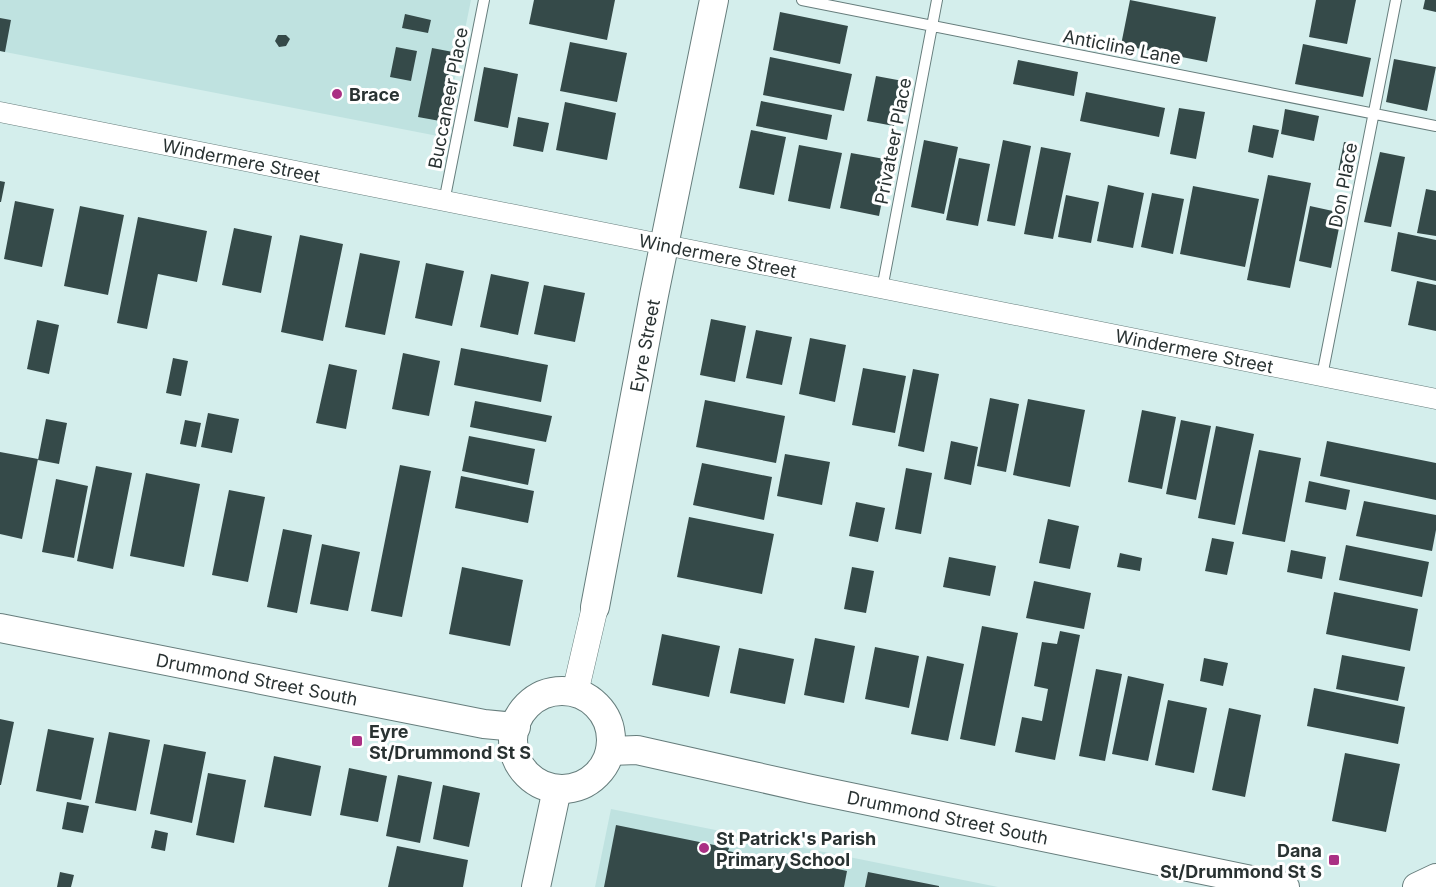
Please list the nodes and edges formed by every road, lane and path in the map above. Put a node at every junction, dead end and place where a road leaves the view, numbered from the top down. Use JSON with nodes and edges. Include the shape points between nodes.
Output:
{"nodes":[{"id":1,"x":484,"y":0,"type":"edge"},
{"id":2,"x":714,"y":0,"type":"edge"},
{"id":3,"x":802,"y":0,"type":"edge"},
{"id":4,"x":937,"y":0,"type":"edge"},
{"id":5,"x":1396,"y":0,"type":"edge"},
{"id":6,"x":931,"y":26,"type":"junction"},
{"id":7,"x":0,"y":112,"type":"edge"},
{"id":8,"x":1374,"y":113,"type":"junction"},
{"id":9,"x":1436,"y":126,"type":"edge"},
{"id":10,"x":444,"y":202,"type":"junction"},
{"id":11,"x":665,"y":245,"type":"junction"},
{"id":12,"x":882,"y":289,"type":"junction"},
{"id":13,"x":1322,"y":376,"type":"junction"},
{"id":14,"x":1436,"y":399,"type":"edge"},
{"id":15,"x":595,"y":607,"type":"joint"},
{"id":16,"x":0,"y":628,"type":"edge"},
{"id":17,"x":575,"y":693,"type":"junction"},
{"id":18,"x":516,"y":727,"type":"junction"},
{"id":19,"x":610,"y":751,"type":"junction"},
{"id":20,"x":557,"y":789,"type":"junction"},
{"id":21,"x":1436,"y":878,"type":"edge"},
{"id":22,"x":536,"y":887,"type":"edge"},
{"id":23,"x":1285,"y":887,"type":"edge"},
{"id":24,"x":1417,"y":887,"type":"edge"}],
"edges":[{"from":1,"to":10,"type":"lane","name":"Buccaneer Place"},
{"from":2,"to":11,"type":"main road","name":"Eyre Street"},
{"from":3,"to":6,"type":"lane","name":"Anticline Lane"},
{"from":4,"to":6,"type":"lane","name":"Privateer Place"},
{"from":5,"to":8,"type":"lane","name":"Don Place"},
{"from":6,"to":8,"type":"lane","name":"Anticline Lane"},
{"from":6,"to":12,"type":"lane","name":"Privateer Place"},
{"from":7,"to":10,"type":"street","name":"Windermere Street"},
{"from":8,"to":9,"type":"lane","name":"Anticline Lane"},
{"from":8,"to":13,"type":"lane","name":"Don Place"},
{"from":10,"to":11,"type":"street","name":"Windermere Street"},
{"from":11,"to":12,"type":"street","name":"Windermere Street"},
{"from":11,"to":15,"type":"main road","name":"Eyre Street"},
{"from":12,"to":13,"type":"street","name":"Windermere Street"},
{"from":13,"to":14,"type":"street","name":"Windermere Street"},
{"from":15,"to":17,"type":"street","name":"Eyre Street"},
{"from":16,"to":18,"type":"main road","name":"Drummond Street South","via":[[484,724]]},
{"from":17,"to":18,"type":"main road","via":[[554,692],[534,701],[519,717]]},
{"from":17,"to":19,"type":"main road","via":[[597,705],[606,719]]},
{"from":18,"to":20,"type":"main road","via":[[515,751],[526,773],[534,781]]},
{"from":19,"to":20,"type":"main road","via":[[596,776],[578,786]]},
{"from":19,"to":23,"type":"main road","name":"Drummond Street South","via":[[637,750]]},
{"from":20,"to":22,"type":"main road"},
{"from":21,"to":24,"type":"main road"}]}
